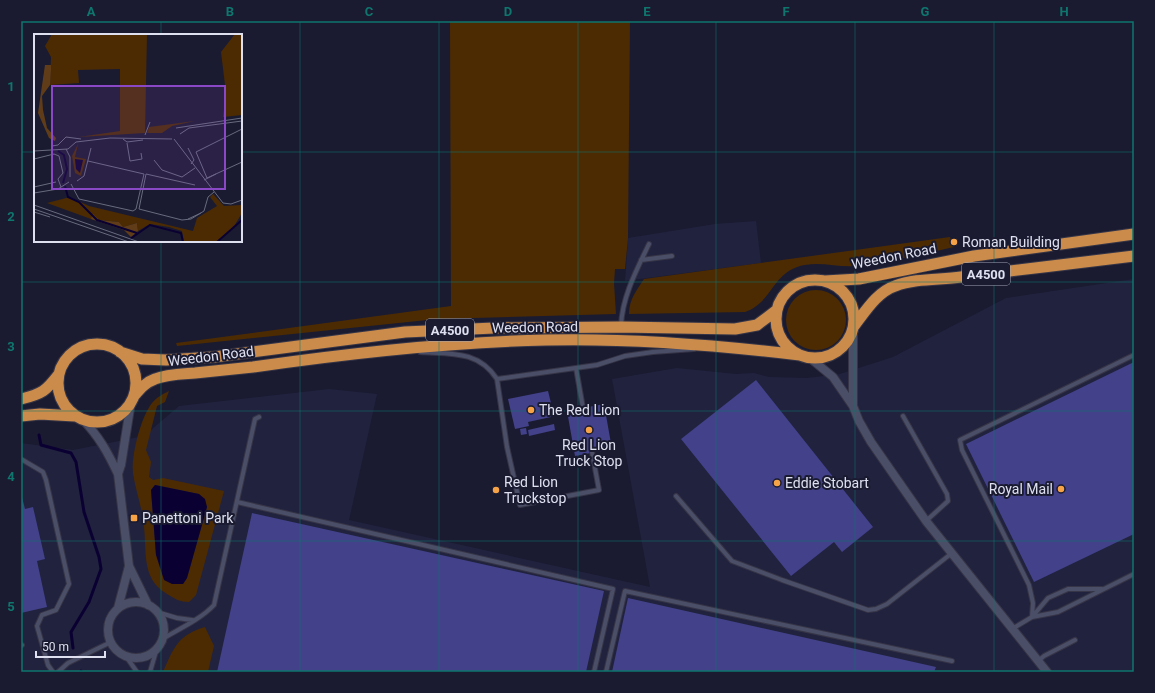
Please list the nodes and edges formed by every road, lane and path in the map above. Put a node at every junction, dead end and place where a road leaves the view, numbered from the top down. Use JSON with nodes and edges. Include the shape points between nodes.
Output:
{"nodes":[{"id":1,"x":1134,"y":234,"type":"edge"},
{"id":2,"x":649,"y":244,"type":"dead end"},
{"id":3,"x":672,"y":256,"type":"dead end"},
{"id":4,"x":1134,"y":256,"type":"edge"},
{"id":5,"x":641,"y":260,"type":"junction"},
{"id":6,"x":825,"y":281,"type":"junction"},
{"id":7,"x":777,"y":310,"type":"junction"},
{"id":8,"x":621,"y":327,"type":"junction"},
{"id":9,"x":854,"y":328,"type":"junction"},
{"id":10,"x":730,"y":347,"type":"junction"},
{"id":11,"x":384,"y":350,"type":"junction"},
{"id":12,"x":120,"y":352,"type":"junction"},
{"id":13,"x":1134,"y":355,"type":"edge"},
{"id":14,"x":805,"y":356,"type":"junction"},
{"id":15,"x":576,"y":368,"type":"junction"},
{"id":16,"x":59,"y":374,"type":"junction"},
{"id":17,"x":497,"y":379,"type":"junction"},
{"id":18,"x":21,"y":399,"type":"edge"},
{"id":19,"x":133,"y":399,"type":"junction"},
{"id":20,"x":853,"y":406,"type":"junction"},
{"id":21,"x":584,"y":408,"type":"dead end"},
{"id":22,"x":21,"y":416,"type":"edge"},
{"id":23,"x":903,"y":416,"type":"dead end"},
{"id":24,"x":259,"y":417,"type":"dead end"},
{"id":25,"x":79,"y":418,"type":"junction"},
{"id":26,"x":592,"y":452,"type":"dead end"},
{"id":27,"x":21,"y":459,"type":"edge"},
{"id":28,"x":118,"y":474,"type":"junction"},
{"id":29,"x":676,"y":496,"type":"dead end"},
{"id":30,"x":237,"y":502,"type":"junction"},
{"id":31,"x":926,"y":521,"type":"junction"},
{"id":32,"x":952,"y":553,"type":"junction"},
{"id":33,"x":129,"y":566,"type":"junction"},
{"id":34,"x":1134,"y":574,"type":"edge"},
{"id":35,"x":1103,"y":588,"type":"junction"},
{"id":36,"x":148,"y":605,"type":"junction"},
{"id":37,"x":118,"y":608,"type":"junction"},
{"id":38,"x":157,"y":612,"type":"junction"},
{"id":39,"x":1032,"y":617,"type":"junction"},
{"id":40,"x":193,"y":620,"type":"junction"},
{"id":41,"x":1012,"y":629,"type":"junction"},
{"id":42,"x":162,"y":639,"type":"junction"},
{"id":43,"x":1074,"y":640,"type":"dead end"},
{"id":44,"x":110,"y":642,"type":"junction"},
{"id":45,"x":157,"y":648,"type":"junction"},
{"id":46,"x":125,"y":655,"type":"junction"},
{"id":47,"x":952,"y":661,"type":"dead end"},
{"id":48,"x":1038,"y":661,"type":"junction"},
{"id":49,"x":53,"y":672,"type":"edge"},
{"id":50,"x":58,"y":672,"type":"edge"},
{"id":51,"x":137,"y":672,"type":"edge"},
{"id":52,"x":150,"y":672,"type":"edge"},
{"id":53,"x":594,"y":672,"type":"edge"},
{"id":54,"x":606,"y":672,"type":"edge"},
{"id":55,"x":1047,"y":672,"type":"edge"}],
"edges":[{"from":1,"to":6,"type":"highway","name":"Weedon Road","number":"A4500","via":[[974,256],[859,279]]},
{"from":2,"to":5,"type":"lane"},
{"from":3,"to":5,"type":"lane"},
{"from":4,"to":9,"type":"highway","name":"Weedon Road","number":"A4500","via":[[902,284],[886,290],[868,308]]},
{"from":5,"to":8,"type":"lane","via":[[632,279]]},
{"from":6,"to":7,"type":"highway","number":"A4500","via":[[811,280],[797,284],[782,297]]},
{"from":6,"to":9,"type":"highway","via":[[838,287],[848,297],[854,309]]},
{"from":7,"to":8,"type":"highway","name":"Weedon Road","number":"A4500","via":[[764,321],[749,327]]},
{"from":7,"to":14,"type":"highway","via":[[776,324],[781,338],[790,348]]},
{"from":8,"to":12,"type":"highway","name":"Weedon Road","number":"A4500","via":[[405,332],[214,357],[166,360],[142,358]]},
{"from":9,"to":14,"type":"highway","number":"A4500","via":[[848,341],[837,351],[822,358]]},
{"from":9,"to":20,"type":"street"},
{"from":10,"to":11,"type":"highway","name":"Weedon Road","number":"A4500","via":[[548,340]]},
{"from":10,"to":14,"type":"highway","name":"Weedon Road","number":"A4500"},
{"from":10,"to":15,"type":"lane","via":[[653,352]]},
{"from":11,"to":17,"type":"lane","via":[[470,356],[482,362]]},
{"from":11,"to":19,"type":"highway","name":"Weedon Road","number":"A4500","via":[[222,371],[170,375],[145,384]]},
{"from":12,"to":16,"type":"highway","via":[[100,344],[89,345],[70,355]]},
{"from":12,"to":19,"type":"highway","via":[[129,361],[134,372],[136,388]]},
{"from":13,"to":39,"type":"lane","via":[[960,440],[962,450],[1029,585],[1033,603]]},
{"from":14,"to":20,"type":"street","via":[[833,377]]},
{"from":15,"to":17,"type":"lane"},
{"from":15,"to":21,"type":"lane"},
{"from":16,"to":18,"type":"highway","via":[[48,389],[38,395]]},
{"from":16,"to":25,"type":"highway","via":[[60,398]]},
{"from":17,"to":26,"type":"lane","via":[[520,505],[599,490]]},
{"from":19,"to":25,"type":"highway","via":[[124,411],[105,422]]},
{"from":19,"to":28,"type":"street","via":[[122,465]]},
{"from":20,"to":31,"type":"street","via":[[870,442]]},
{"from":22,"to":25,"type":"highway","via":[[40,414]]},
{"from":23,"to":31,"type":"lane","via":[[947,494],[948,502]]},
{"from":24,"to":30,"type":"lane","via":[[255,419]]},
{"from":25,"to":28,"type":"street","via":[[95,431]]},
{"from":27,"to":49,"type":"lane","via":[[43,472],[69,584],[56,610],[42,615],[38,626],[48,665]]},
{"from":28,"to":33,"type":"street"},
{"from":29,"to":32,"type":"lane","via":[[732,561],[868,610],[887,604]]},
{"from":30,"to":40,"type":"lane","via":[[214,605],[204,616]]},
{"from":30,"to":53,"type":"lane","via":[[612,588]]},
{"from":31,"to":32,"type":"street"},
{"from":32,"to":41,"type":"street"},
{"from":33,"to":36,"type":"street"},
{"from":33,"to":37,"type":"street"},
{"from":34,"to":35,"type":"lane"},
{"from":35,"to":39,"type":"lane","via":[[1058,612]]},
{"from":35,"to":39,"type":"lane","via":[[1068,588],[1048,598]]},
{"from":36,"to":37,"type":"street","via":[[132,602]]},
{"from":36,"to":38,"type":"street"},
{"from":37,"to":44,"type":"street","via":[[108,624]]},
{"from":38,"to":40,"type":"lane"},
{"from":38,"to":42,"type":"street","via":[[163,625]]},
{"from":39,"to":41,"type":"lane"},
{"from":40,"to":42,"type":"lane"},
{"from":41,"to":48,"type":"street"},
{"from":42,"to":45,"type":"street"},
{"from":43,"to":48,"type":"lane"},
{"from":44,"to":46,"type":"street"},
{"from":44,"to":50,"type":"lane"},
{"from":45,"to":46,"type":"street","via":[[139,657]]},
{"from":45,"to":52,"type":"lane"},
{"from":46,"to":51,"type":"lane"},
{"from":47,"to":54,"type":"lane","via":[[625,591]]},
{"from":48,"to":55,"type":"street"}]}
